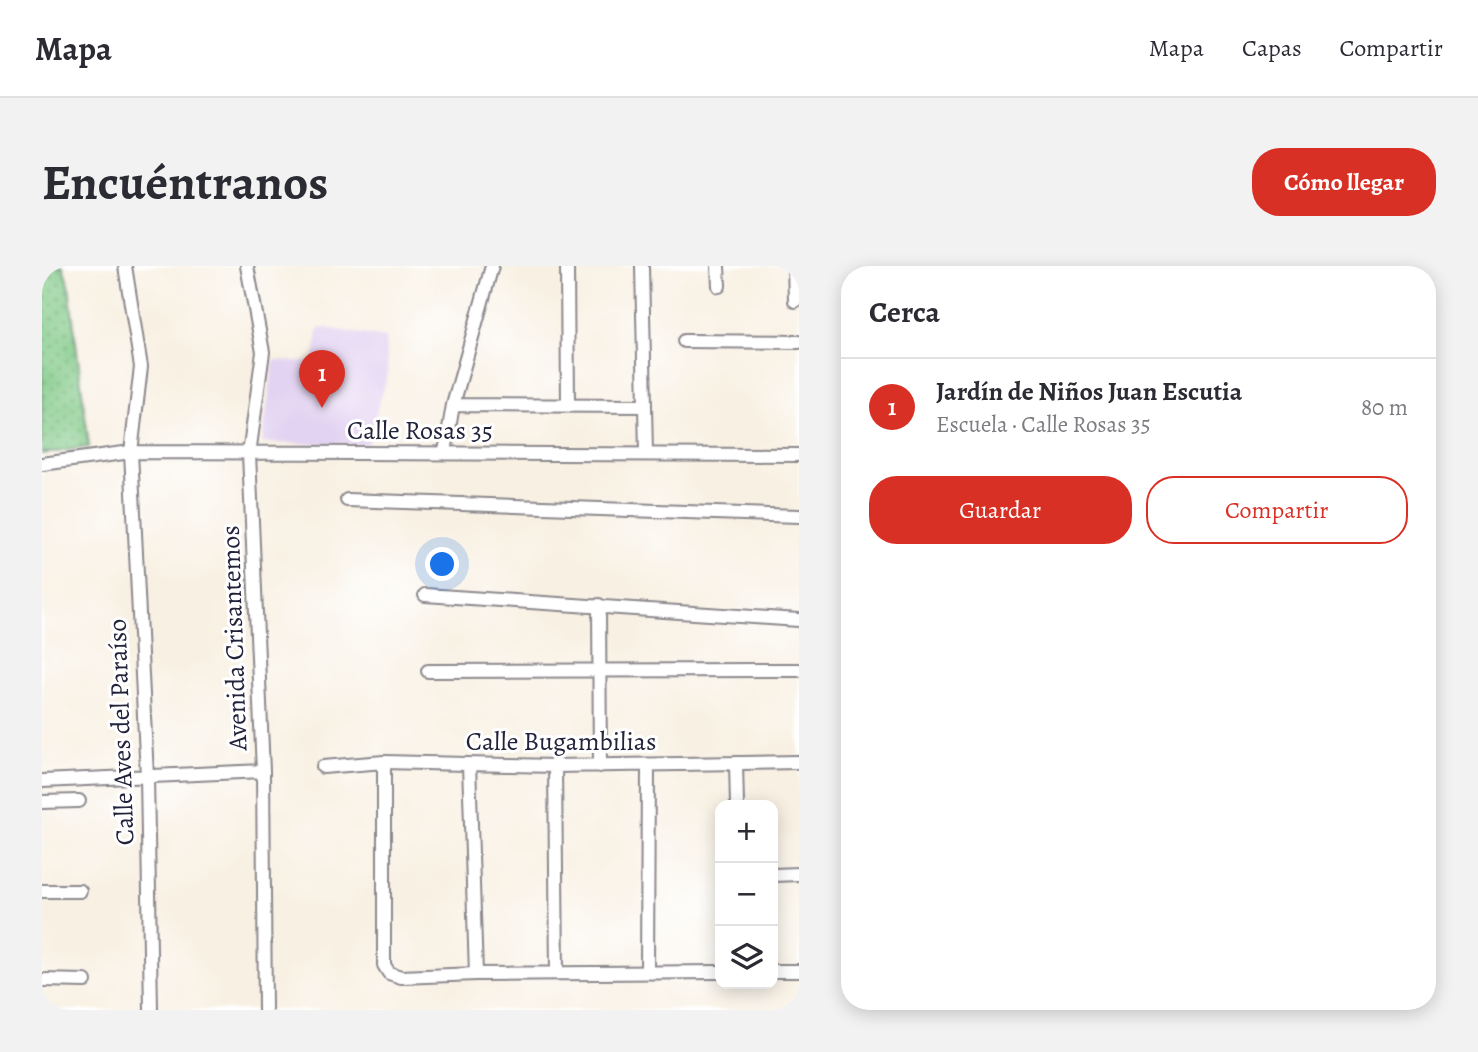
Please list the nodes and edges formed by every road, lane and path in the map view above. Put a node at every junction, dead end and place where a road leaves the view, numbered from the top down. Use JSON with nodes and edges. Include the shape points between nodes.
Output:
{"nodes":[{"id":1,"x":125,"y":266,"type":"edge"},
{"id":2,"x":247,"y":266,"type":"edge"},
{"id":3,"x":492,"y":266,"type":"edge"},
{"id":4,"x":567,"y":266,"type":"edge"},
{"id":5,"x":642,"y":266,"type":"edge"},
{"id":6,"x":718,"y":266,"type":"edge"},
{"id":7,"x":794,"y":266,"type":"edge"},
{"id":8,"x":719,"y":286,"type":"dead end"},
{"id":9,"x":794,"y":301,"type":"dead end"},
{"id":10,"x":684,"y":341,"type":"dead end"},
{"id":11,"x":799,"y":342,"type":"edge"},
{"id":12,"x":453,"y":405,"type":"junction"},
{"id":13,"x":568,"y":405,"type":"junction"},
{"id":14,"x":644,"y":406,"type":"junction"},
{"id":15,"x":131,"y":452,"type":"junction"},
{"id":16,"x":445,"y":452,"type":"junction"},
{"id":17,"x":646,"y":453,"type":"junction"},
{"id":18,"x":249,"y":454,"type":"junction"},
{"id":19,"x":799,"y":456,"type":"edge"},
{"id":20,"x":42,"y":464,"type":"edge"},
{"id":21,"x":347,"y":500,"type":"dead end"},
{"id":22,"x":799,"y":516,"type":"edge"},
{"id":23,"x":425,"y":595,"type":"dead end"},
{"id":24,"x":599,"y":605,"type":"junction"},
{"id":25,"x":799,"y":620,"type":"edge"},
{"id":26,"x":598,"y":669,"type":"junction"},
{"id":27,"x":799,"y":670,"type":"edge"},
{"id":28,"x":428,"y":671,"type":"dead end"},
{"id":29,"x":384,"y":762,"type":"junction"},
{"id":30,"x":799,"y":762,"type":"edge"},
{"id":31,"x":736,"y":763,"type":"junction"},
{"id":32,"x":469,"y":764,"type":"junction"},
{"id":33,"x":600,"y":765,"type":"junction"},
{"id":34,"x":648,"y":765,"type":"junction"},
{"id":35,"x":555,"y":766,"type":"junction"},
{"id":36,"x":323,"y":767,"type":"dead end"},
{"id":37,"x":263,"y":771,"type":"junction"},
{"id":38,"x":147,"y":776,"type":"junction"},
{"id":39,"x":42,"y":781,"type":"edge"},
{"id":40,"x":737,"y":800,"type":"edge"},
{"id":41,"x":42,"y":802,"type":"edge"},
{"id":42,"x":79,"y":802,"type":"dead end"},
{"id":43,"x":799,"y":874,"type":"edge"},
{"id":44,"x":778,"y":875,"type":"edge"},
{"id":45,"x":42,"y":891,"type":"edge"},
{"id":46,"x":80,"y":891,"type":"dead end"},
{"id":47,"x":778,"y":971,"type":"edge"},
{"id":48,"x":799,"y":971,"type":"edge"},
{"id":49,"x":557,"y":972,"type":"junction"},
{"id":50,"x":647,"y":972,"type":"junction"},
{"id":51,"x":715,"y":972,"type":"edge"},
{"id":52,"x":476,"y":974,"type":"junction"},
{"id":53,"x":42,"y":979,"type":"edge"},
{"id":54,"x":85,"y":981,"type":"dead end"},
{"id":55,"x":151,"y":1010,"type":"edge"},
{"id":56,"x":265,"y":1010,"type":"edge"}],
"edges":[{"from":1,"to":15,"type":"street","name":"Calle Aves del Paraíso","via":[[141,367]]},
{"from":2,"to":18,"type":"street","name":"Avenida Crisantemos","via":[[263,352]]},
{"from":3,"to":12,"type":"street"},
{"from":4,"to":13,"type":"street"},
{"from":5,"to":14,"type":"street"},
{"from":6,"to":8,"type":"street"},
{"from":7,"to":9,"type":"street"},
{"from":10,"to":11,"type":"street"},
{"from":12,"to":13,"type":"street"},
{"from":12,"to":16,"type":"street"},
{"from":13,"to":14,"type":"street"},
{"from":14,"to":17,"type":"street"},
{"from":15,"to":18,"type":"street","name":"Calle Rosas 35"},
{"from":15,"to":20,"type":"street","name":"Calle Rosas 35"},
{"from":15,"to":38,"type":"street","name":"Calle Aves del Paraíso"},
{"from":16,"to":17,"type":"street","name":"Calle Rosas 35"},
{"from":16,"to":18,"type":"street","name":"Calle Rosas 35"},
{"from":17,"to":19,"type":"street","name":"Calle Rosas 35"},
{"from":18,"to":37,"type":"street","name":"Avenida Crisantemos"},
{"from":21,"to":22,"type":"street"},
{"from":23,"to":24,"type":"street"},
{"from":24,"to":25,"type":"street"},
{"from":24,"to":26,"type":"street"},
{"from":26,"to":27,"type":"street"},
{"from":26,"to":28,"type":"street"},
{"from":26,"to":33,"type":"street"},
{"from":29,"to":32,"type":"street","name":"Calle Bugambilias"},
{"from":29,"to":36,"type":"street","name":"Calle Bugambilias"},
{"from":29,"to":52,"type":"street","via":[[384,965],[389,973],[401,977]]},
{"from":30,"to":31,"type":"street","name":"Calle Bugambilias"},
{"from":31,"to":34,"type":"street","name":"Calle Bugambilias"},
{"from":31,"to":40,"type":"street"},
{"from":32,"to":35,"type":"street","name":"Calle Bugambilias"},
{"from":32,"to":52,"type":"street"},
{"from":33,"to":34,"type":"street","name":"Calle Bugambilias"},
{"from":33,"to":35,"type":"street","name":"Calle Bugambilias"},
{"from":34,"to":50,"type":"street"},
{"from":35,"to":49,"type":"street"},
{"from":37,"to":38,"type":"street"},
{"from":37,"to":56,"type":"street","name":"Avenida Crisantemos"},
{"from":38,"to":39,"type":"street"},
{"from":38,"to":55,"type":"street","name":"Calle Aves del Paraíso"},
{"from":41,"to":42,"type":"street"},
{"from":43,"to":44,"type":"street"},
{"from":45,"to":46,"type":"street"},
{"from":47,"to":48,"type":"street"},
{"from":49,"to":50,"type":"street"},
{"from":49,"to":52,"type":"street"},
{"from":50,"to":51,"type":"street"},
{"from":53,"to":54,"type":"street"}]}
